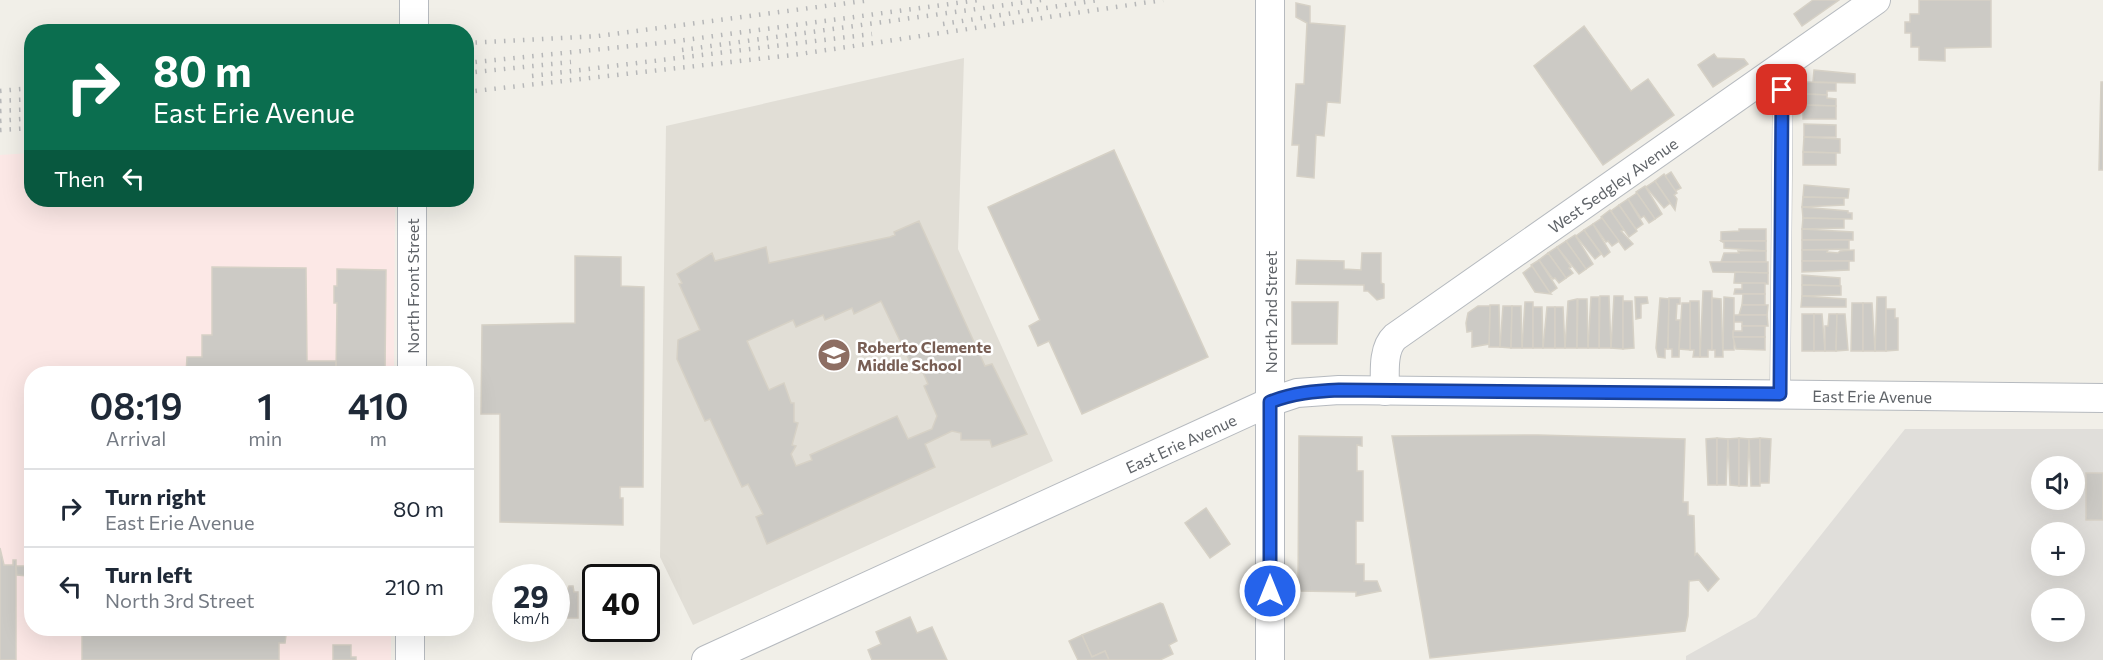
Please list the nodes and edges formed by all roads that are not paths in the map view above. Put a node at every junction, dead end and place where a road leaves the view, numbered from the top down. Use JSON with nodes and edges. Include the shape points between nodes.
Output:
{"nodes":[{"id":1,"x":1270,"y":0,"type":"edge"},
{"id":2,"x":1876,"y":0,"type":"edge"},
{"id":3,"x":1783,"y":67,"type":"junction"},
{"id":4,"x":412,"y":207,"type":"edge"},
{"id":5,"x":412,"y":366,"type":"edge"},
{"id":6,"x":1385,"y":391,"type":"junction"},
{"id":7,"x":1780,"y":394,"type":"junction"},
{"id":8,"x":2103,"y":398,"type":"edge"},
{"id":9,"x":1270,"y":402,"type":"junction"},
{"id":10,"x":410,"y":636,"type":"edge"},
{"id":11,"x":410,"y":660,"type":"edge"},
{"id":12,"x":706,"y":660,"type":"edge"},
{"id":13,"x":1270,"y":660,"type":"edge"}],
"edges":[{"from":1,"to":9,"type":"street","name":"North 2nd Street"},
{"from":2,"to":3,"type":"street","name":"West Sedgley Avenue"},
{"from":3,"to":6,"type":"street","name":"West Sedgley Avenue","via":[[1395,337],[1387,351]]},
{"from":3,"to":7,"type":"street"},
{"from":4,"to":5,"type":"street","name":"North Front Street"},
{"from":6,"to":7,"type":"street","name":"East Erie Avenue"},
{"from":6,"to":9,"type":"street","name":"East Erie Avenue","via":[[1297,393]]},
{"from":7,"to":8,"type":"street","name":"East Erie Avenue"},
{"from":9,"to":12,"type":"street","name":"East Erie Avenue"},
{"from":9,"to":13,"type":"street","name":"North 2nd Street"},
{"from":10,"to":11,"type":"street"}]}
